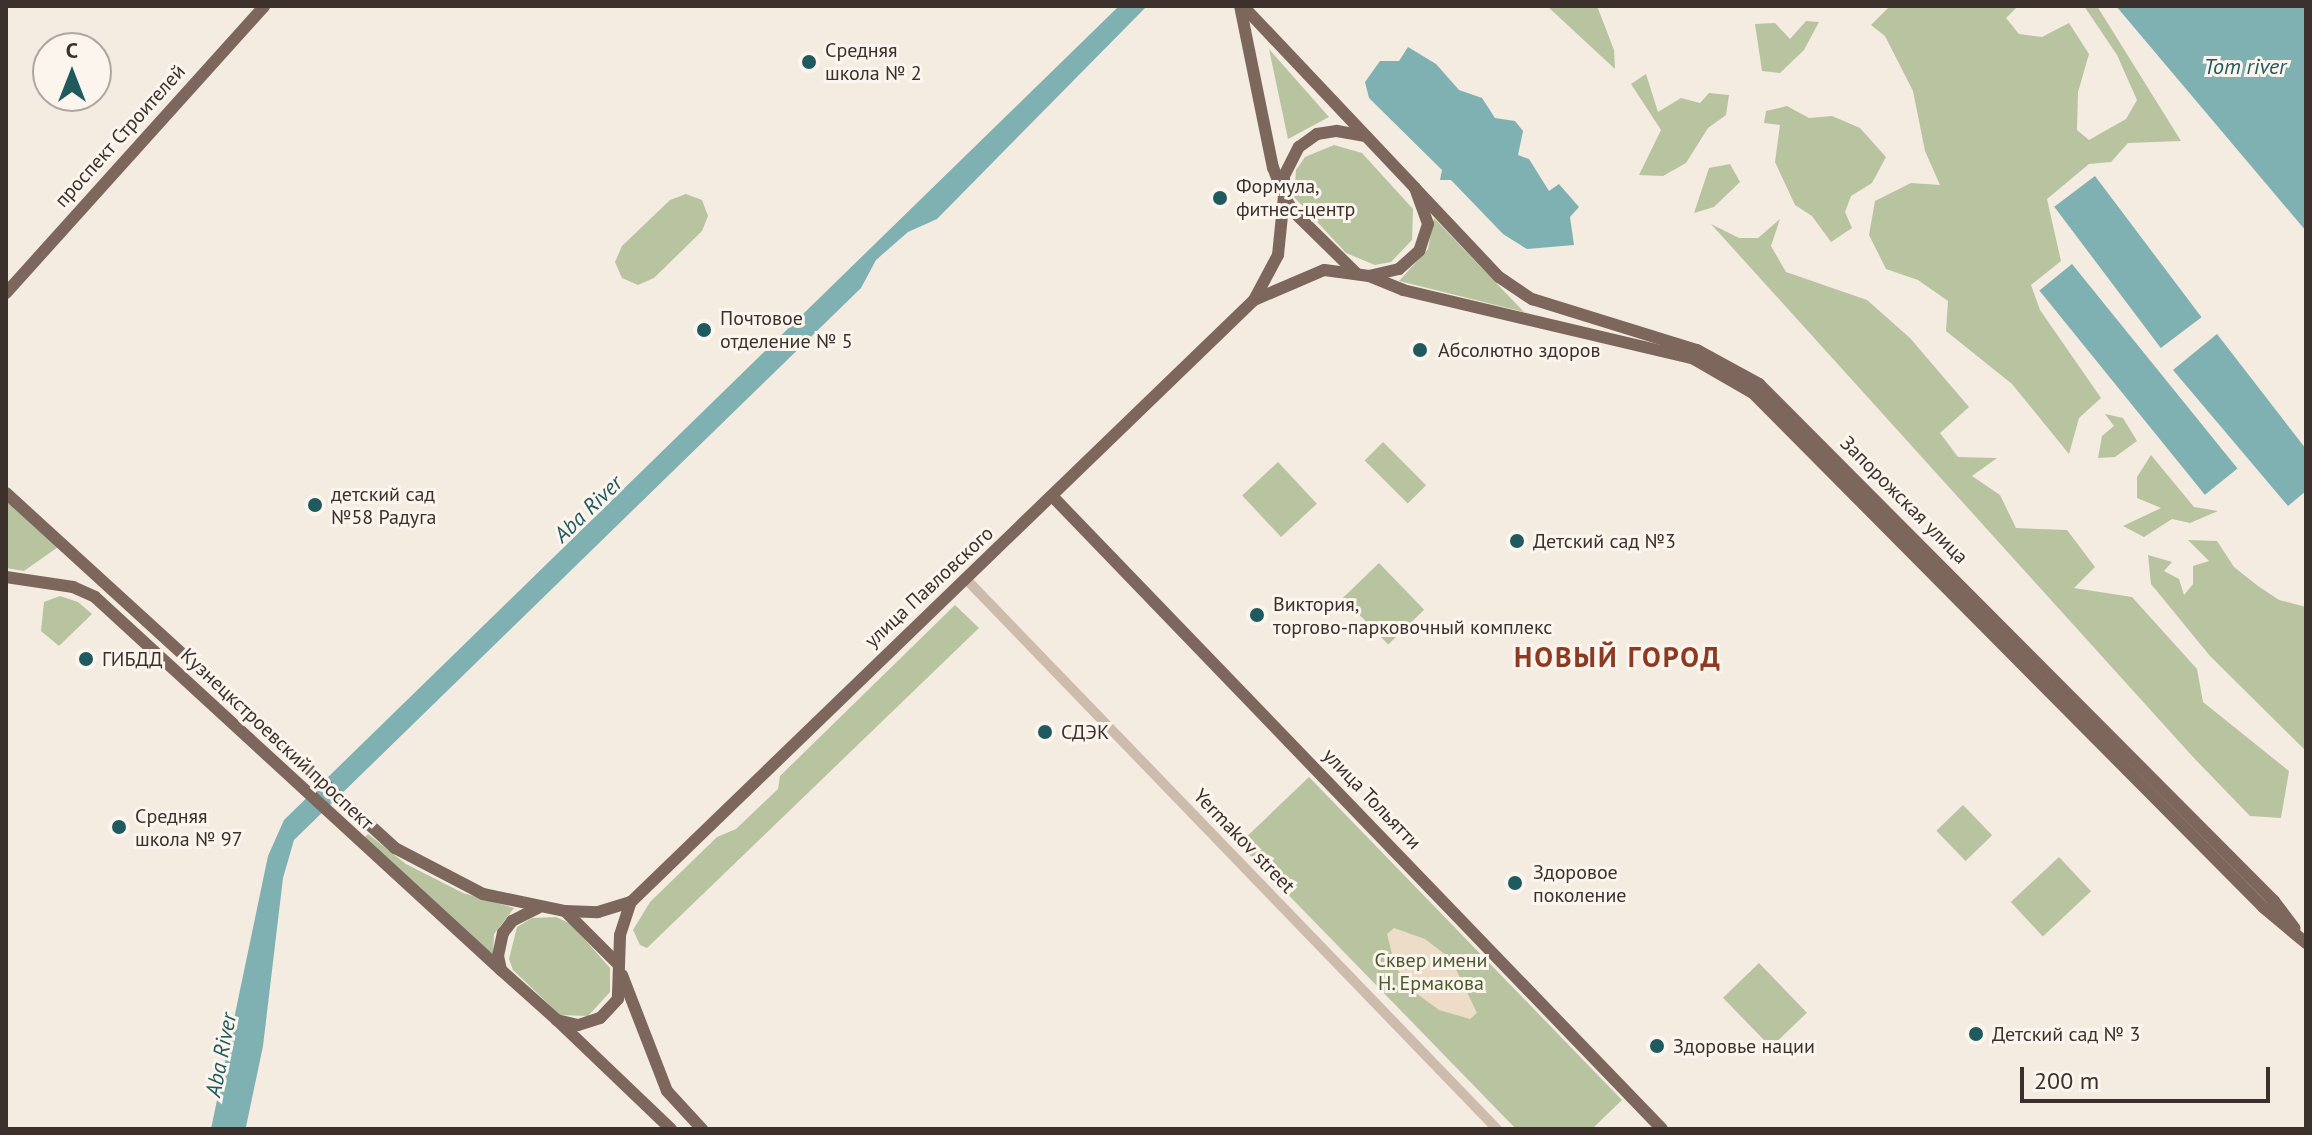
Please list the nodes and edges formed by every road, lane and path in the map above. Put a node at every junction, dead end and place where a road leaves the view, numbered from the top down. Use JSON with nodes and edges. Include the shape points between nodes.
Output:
{"nodes":[{"id":1,"x":264,"y":6,"type":"edge"},
{"id":2,"x":1242,"y":6,"type":"edge"},
{"id":3,"x":1370,"y":138,"type":"junction"},
{"id":4,"x":1415,"y":188,"type":"junction"},
{"id":5,"x":1284,"y":196,"type":"junction"},
{"id":6,"x":1363,"y":275,"type":"junction"},
{"id":7,"x":6,"y":293,"type":"edge"},
{"id":8,"x":1254,"y":300,"type":"junction"},
{"id":9,"x":6,"y":493,"type":"edge"},
{"id":10,"x":1054,"y":498,"type":"junction"},
{"id":11,"x":6,"y":577,"type":"edge"},
{"id":12,"x":965,"y":578,"type":"junction"},
{"id":13,"x":631,"y":902,"type":"junction"},
{"id":14,"x":538,"y":908,"type":"junction"},
{"id":15,"x":565,"y":911,"type":"junction"},
{"id":16,"x":2303,"y":940,"type":"edge"},
{"id":17,"x":501,"y":970,"type":"junction"},
{"id":18,"x":621,"y":970,"type":"junction"},
{"id":19,"x":557,"y":1020,"type":"junction"},
{"id":20,"x":1660,"y":1128,"type":"edge"},
{"id":21,"x":671,"y":1129,"type":"edge"},
{"id":22,"x":702,"y":1129,"type":"edge"},
{"id":23,"x":1497,"y":1129,"type":"edge"}],
"edges":[{"from":1,"to":7,"type":"main road","name":"проспект Строителей"},
{"from":2,"to":3,"type":"main road"},
{"from":2,"to":5,"type":"main road","via":[[1273,168]]},
{"from":3,"to":4,"type":"main road"},
{"from":3,"to":5,"type":"main road","via":[[1337,131],[1317,134],[1289,161]]},
{"from":4,"to":6,"type":"main road","via":[[1425,206],[1425,240],[1399,269]]},
{"from":4,"to":16,"type":"main road","name":"Запорожская улица","via":[[1499,277],[1532,299],[1697,350],[1759,384],[2274,901]]},
{"from":5,"to":6,"type":"main road","via":[[1313,235]]},
{"from":5,"to":8,"type":"main road","name":"улица Павловского","via":[[1278,255]]},
{"from":6,"to":8,"type":"main road","name":"улица Павловского","via":[[1324,270],[1302,275]]},
{"from":6,"to":16,"type":"main road","name":"Запорожская улица","via":[[1403,290],[1694,359],[1753,393],[2264,908]]},
{"from":8,"to":10,"type":"main road","name":"улица Павловского"},
{"from":9,"to":14,"type":"main road","name":"Кузнецкстроевский проспект","via":[[395,848],[483,894]]},
{"from":10,"to":12,"type":"main road","name":"улица Павловского"},
{"from":10,"to":20,"type":"main road","name":"улица Тольятти"},
{"from":11,"to":17,"type":"main road","name":"Кузнецкстроевский проспект","via":[[73,587],[95,597]]},
{"from":12,"to":13,"type":"main road","name":"улица Павловского"},
{"from":12,"to":23,"type":"street","name":"Yermakov street"},
{"from":13,"to":15,"type":"main road","name":"улица Павловского","via":[[598,912]]},
{"from":13,"to":18,"type":"main road","name":"улица Павловского","via":[[620,935]]},
{"from":14,"to":15,"type":"main road"},
{"from":14,"to":17,"type":"main road","via":[[512,921],[503,933]]},
{"from":15,"to":18,"type":"main road"},
{"from":17,"to":19,"type":"main road"},
{"from":18,"to":19,"type":"main road","via":[[618,999],[600,1018],[578,1025]]},
{"from":18,"to":22,"type":"main road","via":[[667,1091]]},
{"from":19,"to":21,"type":"main road"}]}
